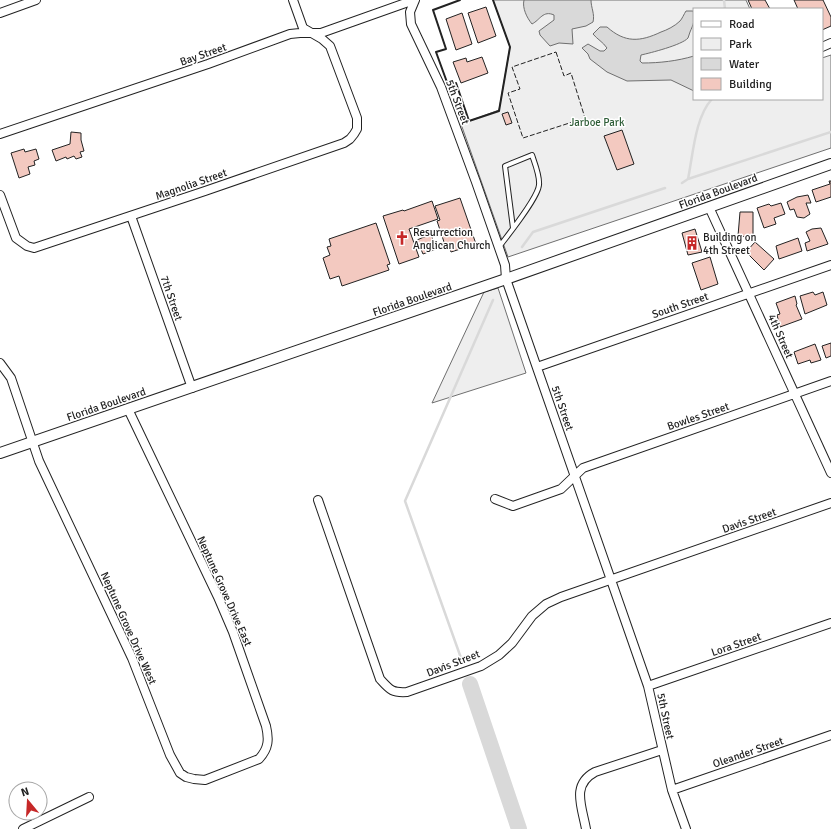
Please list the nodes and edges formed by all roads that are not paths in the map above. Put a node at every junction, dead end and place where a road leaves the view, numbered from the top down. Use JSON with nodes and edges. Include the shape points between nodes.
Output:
{"nodes":[{"id":1,"x":36,"y":0,"type":"edge"},
{"id":2,"x":293,"y":0,"type":"edge"},
{"id":3,"x":415,"y":0,"type":"edge"},
{"id":4,"x":0,"y":13,"type":"edge"},
{"id":5,"x":311,"y":33,"type":"junction"},
{"id":6,"x":0,"y":134,"type":"edge"},
{"id":7,"x":831,"y":164,"type":"edge"},
{"id":8,"x":0,"y":195,"type":"edge"},
{"id":9,"x":710,"y":207,"type":"junction"},
{"id":10,"x":131,"y":216,"type":"junction"},
{"id":11,"x":513,"y":228,"type":"junction"},
{"id":12,"x":499,"y":248,"type":"junction"},
{"id":13,"x":831,"y":265,"type":"edge"},
{"id":14,"x":506,"y":279,"type":"junction"},
{"id":15,"x":749,"y":293,"type":"junction"},
{"id":16,"x":0,"y":363,"type":"edge"},
{"id":17,"x":537,"y":367,"type":"junction"},
{"id":18,"x":831,"y":381,"type":"edge"},
{"id":19,"x":192,"y":388,"type":"junction"},
{"id":20,"x":795,"y":394,"type":"junction"},
{"id":21,"x":128,"y":409,"type":"junction"},
{"id":22,"x":33,"y":442,"type":"junction"},
{"id":23,"x":0,"y":453,"type":"edge"},
{"id":24,"x":831,"y":473,"type":"edge"},
{"id":25,"x":574,"y":477,"type":"junction"},
{"id":26,"x":495,"y":499,"type":"dead end"},
{"id":27,"x":318,"y":500,"type":"dead end"},
{"id":28,"x":831,"y":503,"type":"edge"},
{"id":29,"x":610,"y":580,"type":"junction"},
{"id":30,"x":831,"y":623,"type":"edge"},
{"id":31,"x":648,"y":686,"type":"junction"},
{"id":32,"x":831,"y":735,"type":"edge"},
{"id":33,"x":662,"y":750,"type":"junction"},
{"id":34,"x":232,"y":770,"type":"joint"},
{"id":35,"x":672,"y":790,"type":"junction"},
{"id":36,"x":89,"y":797,"type":"dead end"},
{"id":37,"x":23,"y":829,"type":"edge"},
{"id":38,"x":586,"y":829,"type":"edge"},
{"id":39,"x":686,"y":829,"type":"edge"}],
"edges":[{"from":1,"to":4,"type":"street"},
{"from":2,"to":5,"type":"street","via":[[303,28]]},
{"from":3,"to":5,"type":"street","name":"Bay Street","via":[[322,33]]},
{"from":3,"to":12,"type":"street","name":"5th Street","via":[[410,12],[411,24],[441,87]]},
{"from":5,"to":6,"type":"street","name":"Bay Street","via":[[290,34]]},
{"from":5,"to":10,"type":"street","name":"Magnolia Street","via":[[330,46],[357,118],[357,129],[350,140]]},
{"from":7,"to":9,"type":"street","name":"Florida Boulevard"},
{"from":8,"to":10,"type":"street","name":"Magnolia Street","via":[[16,238],[34,248]]},
{"from":9,"to":14,"type":"street","name":"Florida Boulevard"},
{"from":9,"to":15,"type":"street","name":"4th Street"},
{"from":10,"to":19,"type":"street","name":"7th Street"},
{"from":11,"to":11,"type":"lane","via":[[531,203],[539,186],[532,155],[505,166]]},
{"from":11,"to":12,"type":"lane"},
{"from":12,"to":14,"type":"street","name":"5th Street","via":[[505,265]]},
{"from":13,"to":15,"type":"street","name":"South Street"},
{"from":14,"to":17,"type":"street","name":"5th Street"},
{"from":14,"to":19,"type":"street","name":"Florida Boulevard"},
{"from":15,"to":17,"type":"street","name":"South Street"},
{"from":15,"to":20,"type":"street","name":"4th Street"},
{"from":16,"to":22,"type":"street","via":[[11,378]]},
{"from":17,"to":25,"type":"street","name":"5th Street"},
{"from":18,"to":20,"type":"street","name":"Bowles Street"},
{"from":19,"to":21,"type":"street","name":"Florida Boulevard"},
{"from":20,"to":24,"type":"street","name":"4th Street"},
{"from":20,"to":25,"type":"street","name":"Bowles Street","via":[[583,468]]},
{"from":21,"to":22,"type":"street","name":"Florida Boulevard"},
{"from":21,"to":34,"type":"street","name":"Neptune Grove Drive East","via":[[218,597],[266,726],[269,738],[264,754],[256,761]]},
{"from":22,"to":23,"type":"street","name":"Florida Boulevard"},
{"from":22,"to":34,"type":"street","name":"Neptune Grove Drive West","via":[[39,461],[132,658],[170,755],[180,773],[190,778],[205,780]]},
{"from":25,"to":26,"type":"street","name":"Bowles Street","via":[[561,489],[513,506]]},
{"from":25,"to":29,"type":"street","name":"5th Street"},
{"from":27,"to":29,"type":"street","name":"Davis Street","via":[[380,680],[389,690],[407,692],[482,666],[512,643],[532,616],[546,604]]},
{"from":28,"to":29,"type":"street","name":"Davis Street"},
{"from":29,"to":31,"type":"street","name":"5th Street"},
{"from":30,"to":31,"type":"street","name":"Lora Street"},
{"from":31,"to":33,"type":"street","name":"5th Street"},
{"from":32,"to":35,"type":"street","name":"Oleander Street"},
{"from":33,"to":35,"type":"street","name":"5th Street"},
{"from":33,"to":38,"type":"street","via":[[588,776],[580,790]]},
{"from":35,"to":39,"type":"street","name":"5th Street"},
{"from":36,"to":37,"type":"street"}]}
